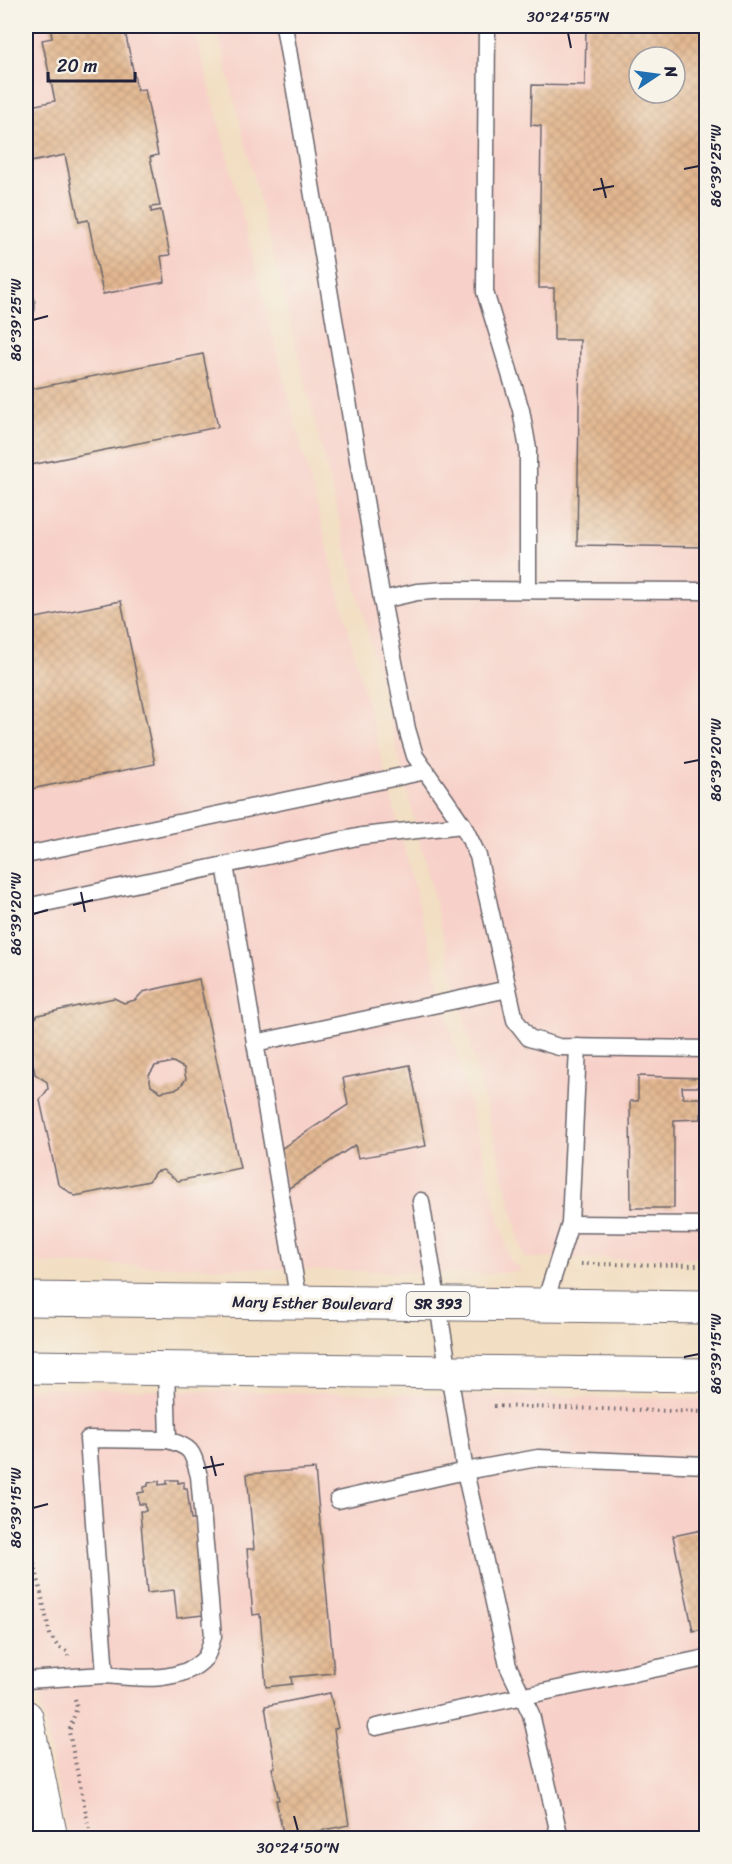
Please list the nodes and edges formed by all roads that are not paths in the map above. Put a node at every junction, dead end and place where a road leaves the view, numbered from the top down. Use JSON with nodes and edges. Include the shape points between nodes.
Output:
{"nodes":[{"id":1,"x":284,"y":26,"type":"edge"},
{"id":2,"x":488,"y":26,"type":"edge"},
{"id":3,"x":26,"y":301,"type":"edge"},
{"id":4,"x":26,"y":309,"type":"edge"},
{"id":5,"x":528,"y":590,"type":"junction"},
{"id":6,"x":706,"y":591,"type":"edge"},
{"id":7,"x":382,"y":600,"type":"junction"},
{"id":8,"x":426,"y":771,"type":"junction"},
{"id":9,"x":463,"y":825,"type":"junction"},
{"id":10,"x":26,"y":855,"type":"edge"},
{"id":11,"x":225,"y":865,"type":"junction"},
{"id":12,"x":26,"y":907,"type":"edge"},
{"id":13,"x":508,"y":990,"type":"junction"},
{"id":14,"x":255,"y":1044,"type":"junction"},
{"id":15,"x":578,"y":1047,"type":"junction"},
{"id":16,"x":706,"y":1049,"type":"edge"},
{"id":17,"x":421,"y":1201,"type":"dead end"},
{"id":18,"x":570,"y":1224,"type":"junction"},
{"id":19,"x":706,"y":1226,"type":"edge"},
{"id":20,"x":26,"y":1299,"type":"edge"},
{"id":21,"x":299,"y":1302,"type":"junction"},
{"id":22,"x":438,"y":1304,"type":"junction"},
{"id":23,"x":544,"y":1305,"type":"junction"},
{"id":24,"x":706,"y":1307,"type":"edge"},
{"id":25,"x":26,"y":1367,"type":"edge"},
{"id":26,"x":166,"y":1368,"type":"junction"},
{"id":27,"x":449,"y":1371,"type":"junction"},
{"id":28,"x":706,"y":1375,"type":"edge"},
{"id":29,"x":168,"y":1440,"type":"junction"},
{"id":30,"x":706,"y":1465,"type":"edge"},
{"id":31,"x":465,"y":1471,"type":"junction"},
{"id":32,"x":338,"y":1500,"type":"dead end"},
{"id":33,"x":706,"y":1658,"type":"edge"},
{"id":34,"x":105,"y":1675,"type":"junction"},
{"id":35,"x":26,"y":1680,"type":"edge"},
{"id":36,"x":523,"y":1696,"type":"junction"},
{"id":37,"x":26,"y":1717,"type":"edge"},
{"id":38,"x":376,"y":1727,"type":"dead end"},
{"id":39,"x":51,"y":1839,"type":"edge"},
{"id":40,"x":560,"y":1839,"type":"edge"}],
"edges":[{"from":1,"to":7,"type":"lane"},
{"from":2,"to":5,"type":"lane","via":[[485,292],[521,410],[528,449]]},
{"from":3,"to":4,"type":"lane"},
{"from":5,"to":6,"type":"lane"},
{"from":5,"to":7,"type":"lane","via":[[417,592]]},
{"from":7,"to":8,"type":"lane","via":[[407,729]]},
{"from":8,"to":9,"type":"lane"},
{"from":8,"to":10,"type":"lane"},
{"from":9,"to":11,"type":"lane","via":[[362,836]]},
{"from":9,"to":13,"type":"lane","via":[[478,856]]},
{"from":11,"to":12,"type":"lane"},
{"from":11,"to":14,"type":"lane"},
{"from":13,"to":14,"type":"lane"},
{"from":13,"to":15,"type":"lane","via":[[515,1020],[529,1038],[559,1047]]},
{"from":14,"to":21,"type":"lane"},
{"from":15,"to":16,"type":"lane"},
{"from":15,"to":18,"type":"lane"},
{"from":17,"to":22,"type":"lane"},
{"from":18,"to":19,"type":"lane"},
{"from":18,"to":23,"type":"lane"},
{"from":20,"to":21,"type":"main road","name":"Mary Esther Boulevard","number":"SR 393"},
{"from":21,"to":22,"type":"main road","name":"Mary Esther Boulevard","number":"SR 393"},
{"from":22,"to":23,"type":"main road","name":"Mary Esther Boulevard","number":"SR 393"},
{"from":22,"to":27,"type":"lane"},
{"from":23,"to":24,"type":"main road","name":"Mary Esther Boulevard","number":"SR 393"},
{"from":25,"to":26,"type":"main road"},
{"from":26,"to":27,"type":"main road"},
{"from":26,"to":29,"type":"lane"},
{"from":27,"to":28,"type":"main road"},
{"from":27,"to":31,"type":"lane"},
{"from":29,"to":34,"type":"lane","via":[[88,1439]]},
{"from":29,"to":34,"type":"lane","via":[[188,1447],[199,1476],[213,1636],[206,1657],[190,1669],[169,1676]]},
{"from":30,"to":31,"type":"lane","via":[[538,1458]]},
{"from":31,"to":32,"type":"lane"},
{"from":31,"to":36,"type":"lane","via":[[508,1666]]},
{"from":33,"to":36,"type":"lane"},
{"from":34,"to":35,"type":"lane"},
{"from":36,"to":38,"type":"lane"},
{"from":36,"to":40,"type":"lane","via":[[531,1714]]},
{"from":37,"to":39,"type":"main road"}]}
